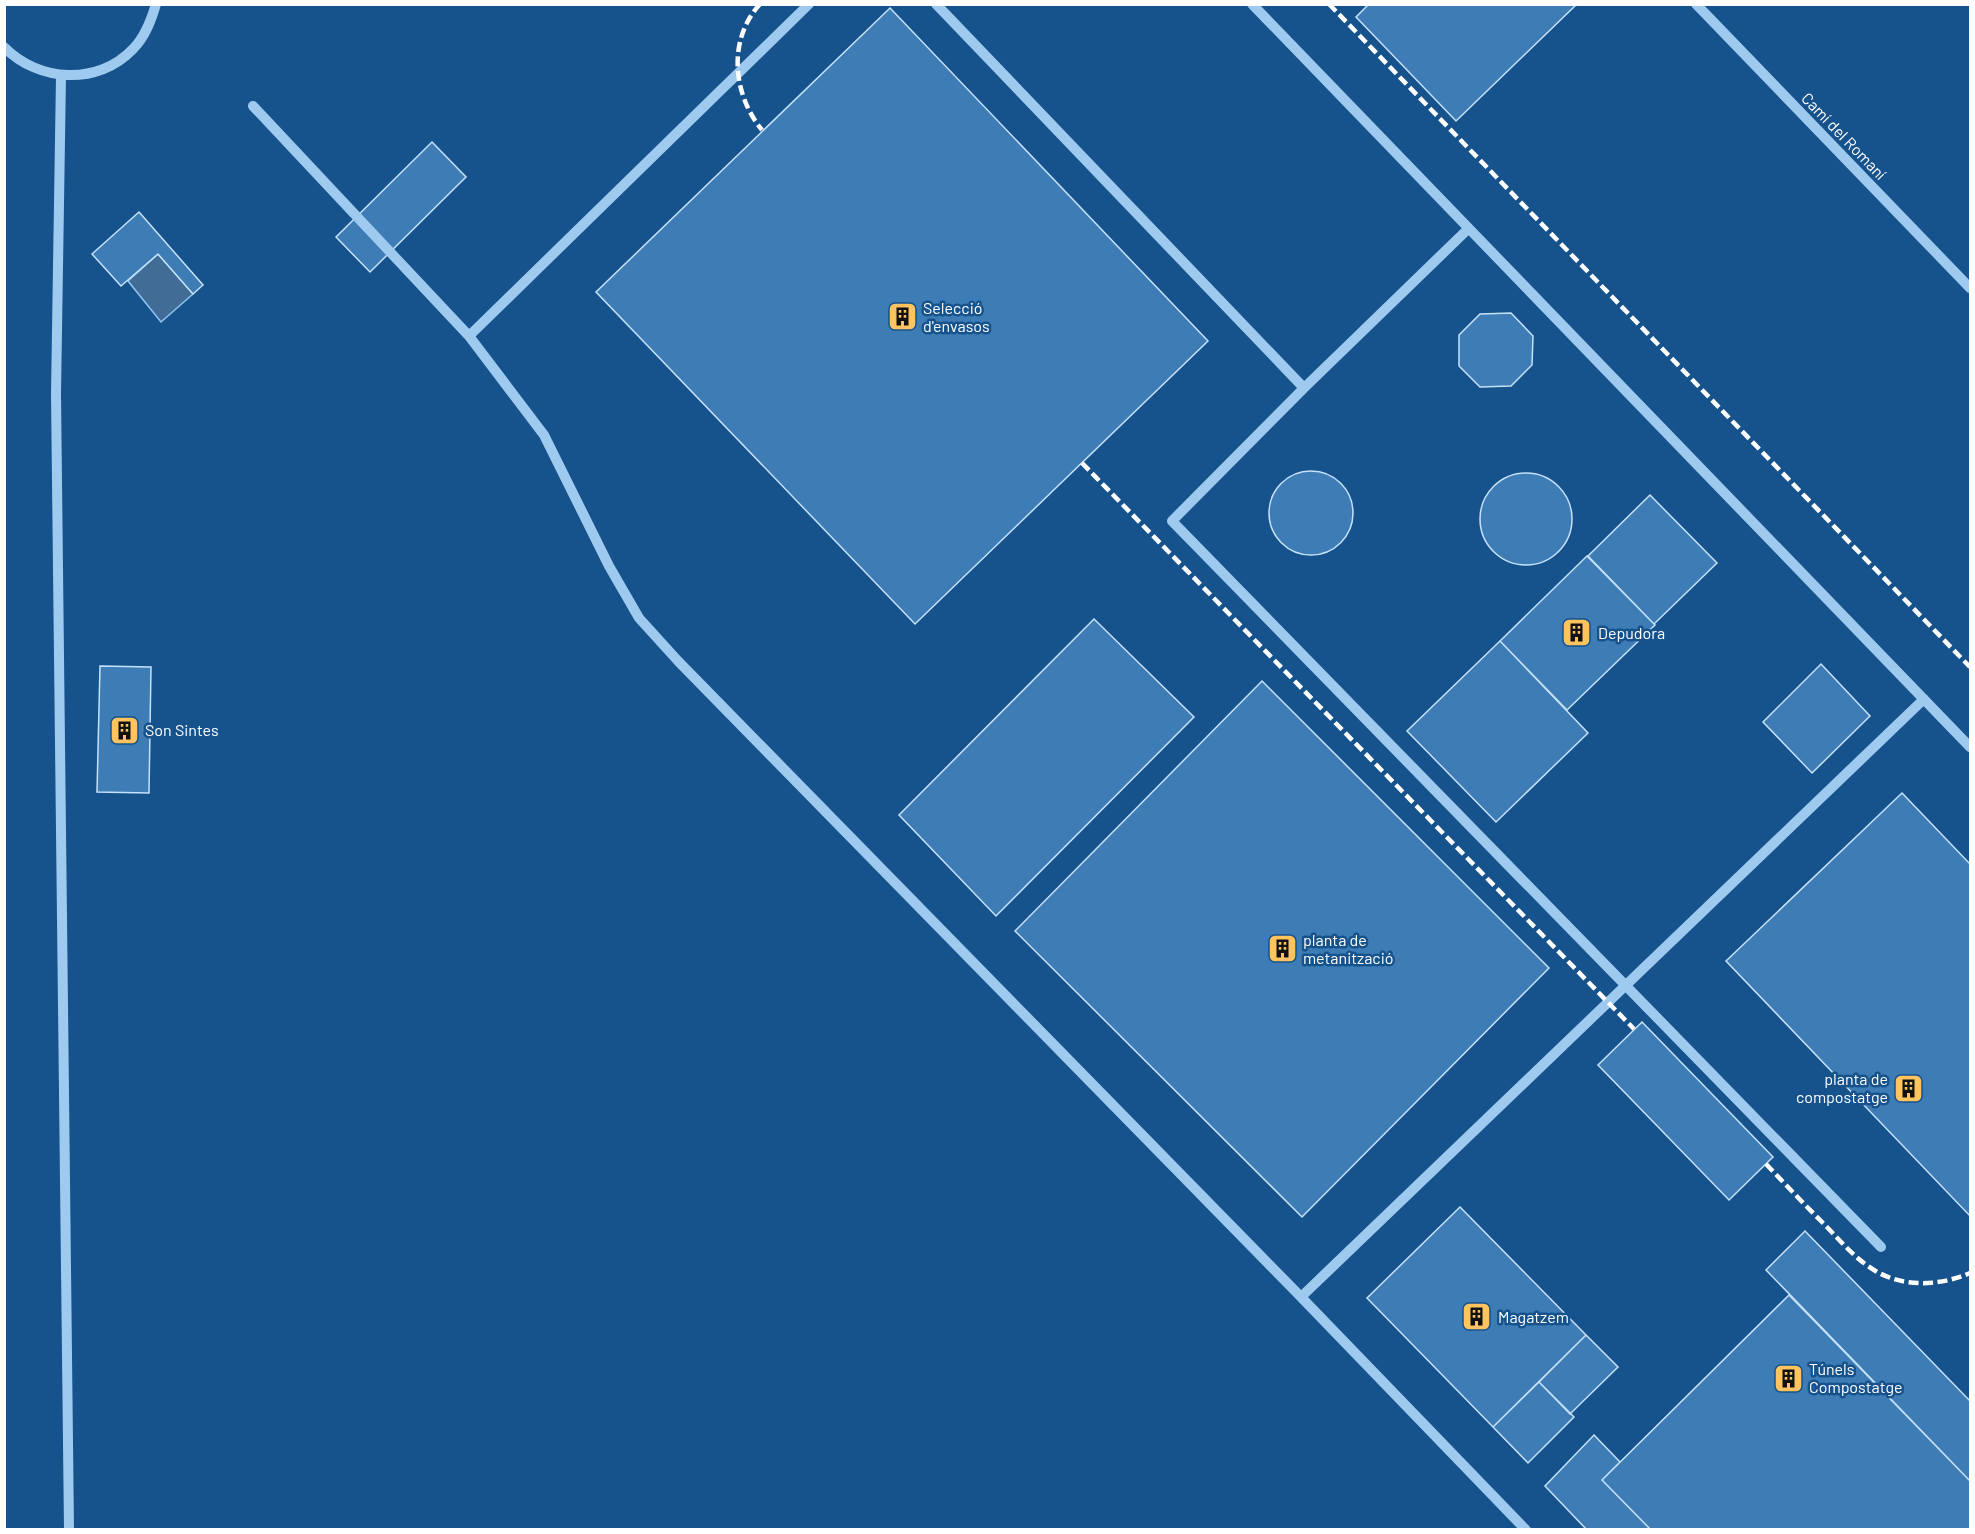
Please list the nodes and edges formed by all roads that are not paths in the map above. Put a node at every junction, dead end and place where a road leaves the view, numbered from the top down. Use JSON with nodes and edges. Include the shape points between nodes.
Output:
{"nodes":[{"id":1,"x":156,"y":4,"type":"edge"},
{"id":2,"x":809,"y":4,"type":"edge"},
{"id":3,"x":936,"y":4,"type":"edge"},
{"id":4,"x":1252,"y":4,"type":"edge"},
{"id":5,"x":1696,"y":4,"type":"edge"},
{"id":6,"x":4,"y":47,"type":"edge"},
{"id":7,"x":61,"y":76,"type":"junction"},
{"id":8,"x":253,"y":106,"type":"dead end"},
{"id":9,"x":1468,"y":229,"type":"junction"},
{"id":10,"x":1971,"y":288,"type":"edge"},
{"id":11,"x":469,"y":336,"type":"junction"},
{"id":12,"x":1304,"y":388,"type":"junction"},
{"id":13,"x":1924,"y":699,"type":"junction"},
{"id":14,"x":1971,"y":747,"type":"edge"},
{"id":15,"x":1625,"y":985,"type":"junction"},
{"id":16,"x":1881,"y":1246,"type":"dead end"},
{"id":17,"x":1301,"y":1297,"type":"junction"},
{"id":18,"x":69,"y":1530,"type":"edge"},
{"id":19,"x":1526,"y":1530,"type":"edge"}],
"edges":[{"from":1,"to":7,"type":"street","via":[[150,26],[133,50],[110,66],[86,74]]},
{"from":2,"to":11,"type":"street"},
{"from":3,"to":12,"type":"street"},
{"from":4,"to":9,"type":"street"},
{"from":5,"to":10,"type":"street","name":"Camí del Romaní"},
{"from":6,"to":7,"type":"street","via":[[31,67]]},
{"from":7,"to":18,"type":"street","via":[[56,394]]},
{"from":8,"to":11,"type":"street"},
{"from":9,"to":12,"type":"street"},
{"from":9,"to":13,"type":"street"},
{"from":11,"to":17,"type":"street","via":[[544,435],[639,618]]},
{"from":12,"to":15,"type":"street","via":[[1172,521]]},
{"from":13,"to":14,"type":"street"},
{"from":13,"to":15,"type":"street"},
{"from":15,"to":16,"type":"street"},
{"from":15,"to":17,"type":"street"},
{"from":17,"to":19,"type":"street"}]}
